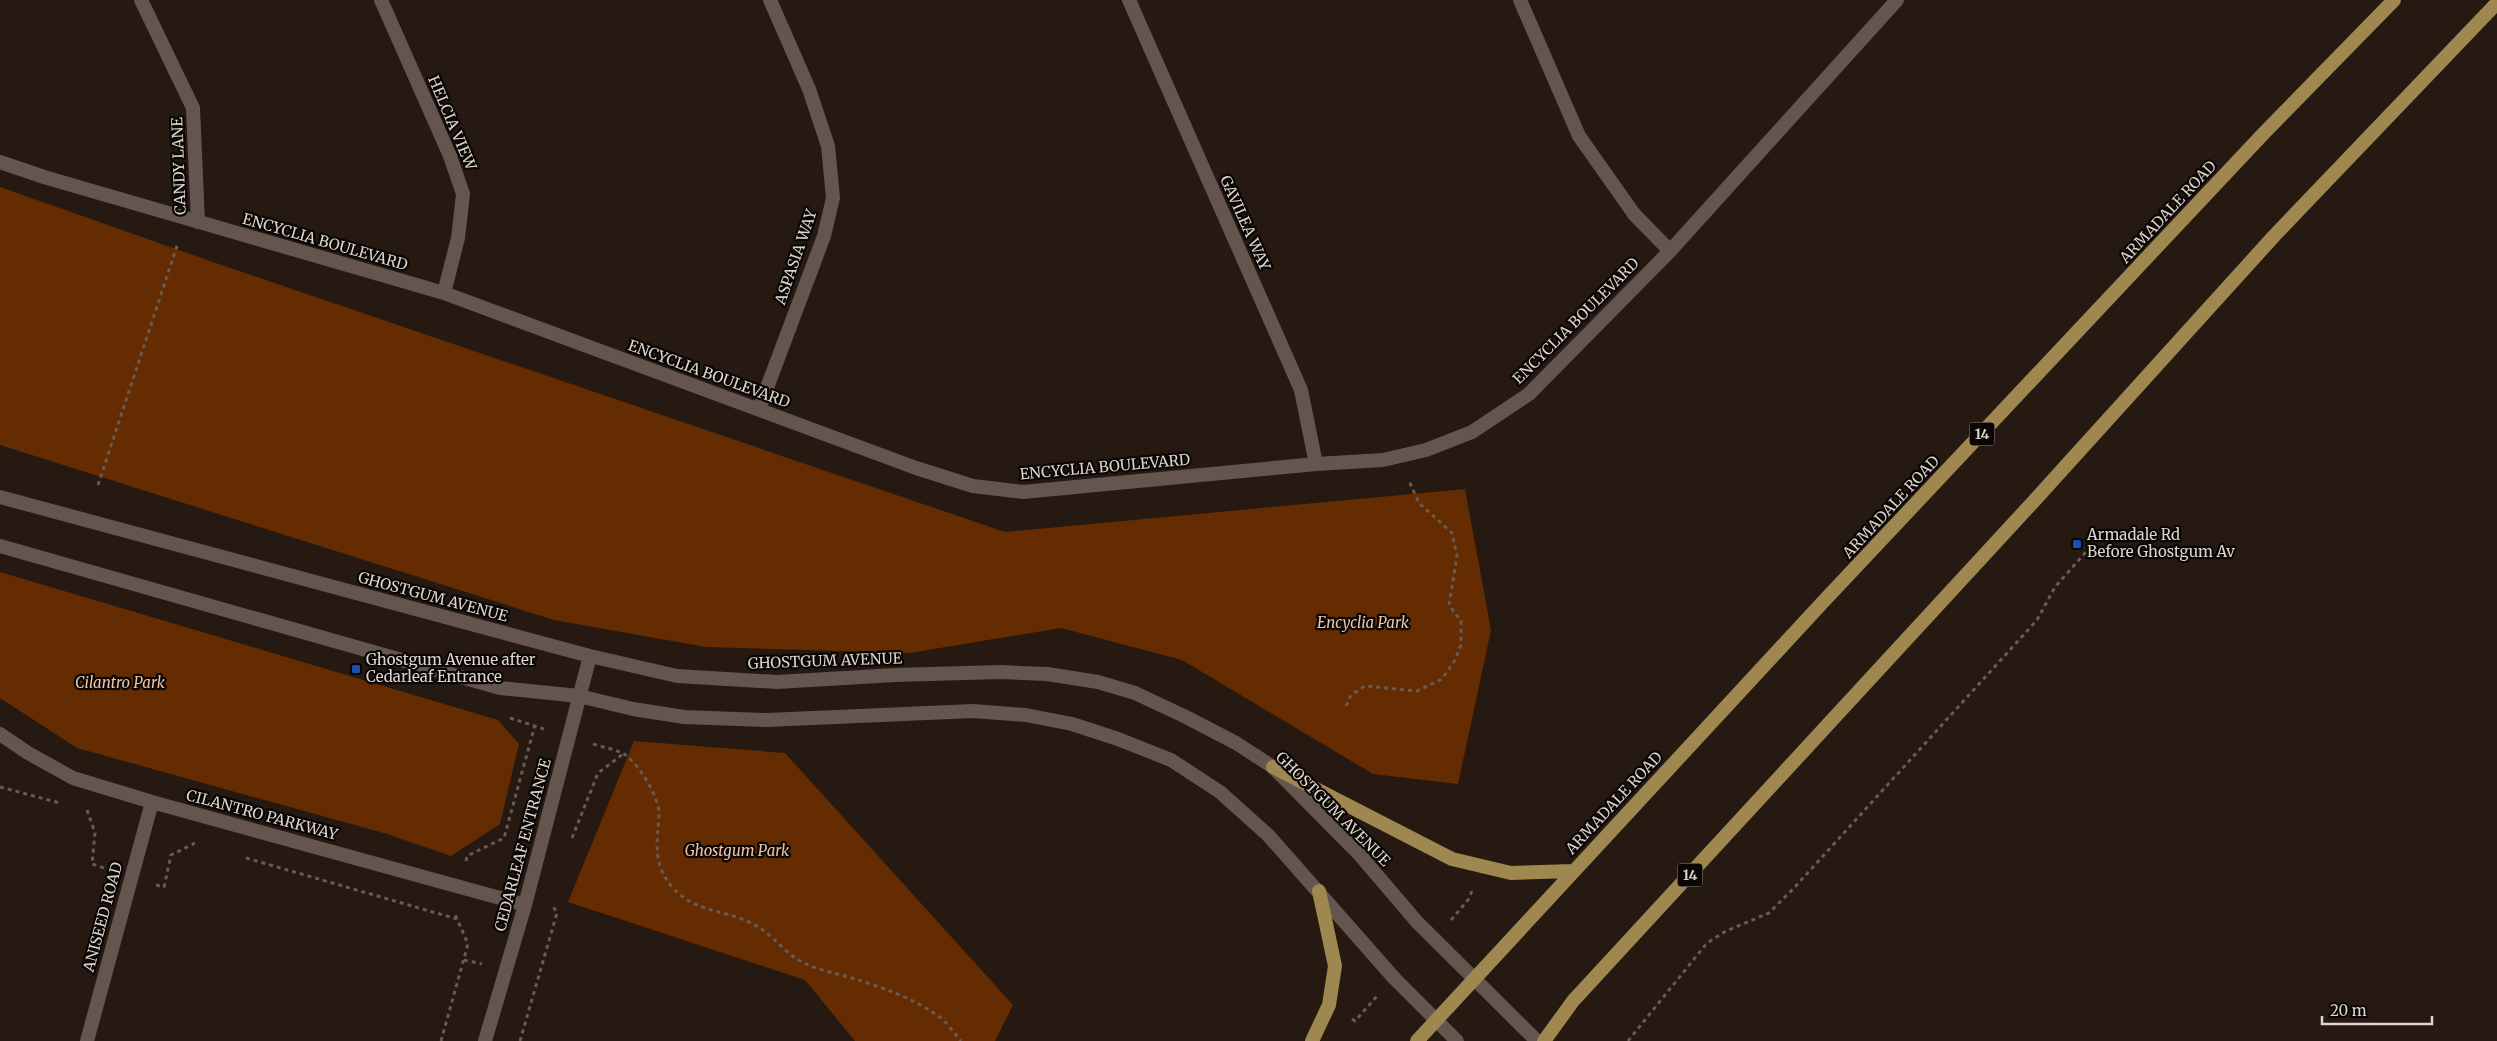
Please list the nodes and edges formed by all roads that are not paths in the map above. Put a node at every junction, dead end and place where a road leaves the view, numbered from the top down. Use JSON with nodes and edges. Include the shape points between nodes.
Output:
{"nodes":[{"id":1,"x":141,"y":0,"type":"edge"},
{"id":2,"x":381,"y":0,"type":"edge"},
{"id":3,"x":770,"y":0,"type":"edge"},
{"id":4,"x":1129,"y":0,"type":"edge"},
{"id":5,"x":1520,"y":0,"type":"edge"},
{"id":6,"x":1897,"y":0,"type":"edge"},
{"id":7,"x":2394,"y":0,"type":"edge"},
{"id":8,"x":2497,"y":3,"type":"edge"},
{"id":9,"x":0,"y":162,"type":"edge"},
{"id":10,"x":198,"y":222,"type":"junction"},
{"id":11,"x":1670,"y":250,"type":"junction"},
{"id":12,"x":444,"y":293,"type":"junction"},
{"id":13,"x":758,"y":409,"type":"junction"},
{"id":14,"x":1316,"y":464,"type":"junction"},
{"id":15,"x":0,"y":497,"type":"edge"},
{"id":16,"x":0,"y":546,"type":"edge"},
{"id":17,"x":590,"y":656,"type":"junction"},
{"id":18,"x":579,"y":696,"type":"junction"},
{"id":19,"x":0,"y":734,"type":"edge"},
{"id":20,"x":1273,"y":767,"type":"junction"},
{"id":21,"x":152,"y":802,"type":"junction"},
{"id":22,"x":1573,"y":871,"type":"junction"},
{"id":23,"x":1319,"y":891,"type":"junction"},
{"id":24,"x":525,"y":905,"type":"junction"},
{"id":25,"x":1475,"y":979,"type":"junction"},
{"id":26,"x":1436,"y":1020,"type":"junction"},
{"id":27,"x":87,"y":1041,"type":"edge"},
{"id":28,"x":485,"y":1041,"type":"edge"},
{"id":29,"x":1312,"y":1041,"type":"edge"},
{"id":30,"x":1417,"y":1041,"type":"edge"},
{"id":31,"x":1457,"y":1041,"type":"edge"},
{"id":32,"x":1538,"y":1041,"type":"edge"},
{"id":33,"x":1544,"y":1041,"type":"edge"}],
"edges":[{"from":1,"to":10,"type":"street","name":"CANDY LANE","via":[[193,108]]},
{"from":2,"to":12,"type":"street","name":"HELCIA VIEW","via":[[450,156],[463,194],[458,238]]},
{"from":3,"to":13,"type":"street","name":"ASPASIA WAY","via":[[810,89],[828,146],[833,198],[824,236]]},
{"from":4,"to":14,"type":"street","name":"GAVILEA WAY","via":[[1301,390]]},
{"from":5,"to":11,"type":"street","via":[[1579,136],[1634,214]]},
{"from":6,"to":11,"type":"street","name":"ENCYCLIA BOULEVARD"},
{"from":7,"to":22,"type":"highway","name":"ARMADALE ROAD","number":"14","via":[[2264,133]]},
{"from":8,"to":33,"type":"highway","number":"14","via":[[2261,250],[1574,1001]]},
{"from":9,"to":10,"type":"street","name":"ENCYCLIA BOULEVARD"},
{"from":10,"to":12,"type":"street","name":"ENCYCLIA BOULEVARD"},
{"from":11,"to":14,"type":"street","name":"ENCYCLIA BOULEVARD","via":[[1529,394],[1472,432],[1426,450],[1383,460]]},
{"from":12,"to":13,"type":"street","name":"ENCYCLIA BOULEVARD"},
{"from":13,"to":14,"type":"street","name":"ENCYCLIA BOULEVARD","via":[[973,486],[1023,492]]},
{"from":15,"to":17,"type":"street","name":"GHOSTGUM AVENUE"},
{"from":16,"to":18,"type":"street","via":[[500,688]]},
{"from":17,"to":18,"type":"street","name":"CEDARLEAF ENTRANCE"},
{"from":17,"to":20,"type":"street","name":"GHOSTGUM AVENUE","via":[[677,676],[767,681],[1001,672],[1047,674],[1098,682],[1135,693],[1186,717]]},
{"from":18,"to":23,"type":"street","via":[[684,717],[767,720],[973,711],[1026,715],[1072,724],[1170,760],[1220,792],[1268,835]]},
{"from":18,"to":24,"type":"street","name":"CEDARLEAF ENTRANCE"},
{"from":19,"to":21,"type":"street","name":"CILANTRO PARKWAY","via":[[28,754],[73,778]]},
{"from":20,"to":22,"type":"highway","via":[[1452,859],[1511,873]]},
{"from":20,"to":25,"type":"street","name":"GHOSTGUM AVENUE","via":[[1359,854],[1417,922]]},
{"from":21,"to":24,"type":"street","name":"CILANTRO PARKWAY"},
{"from":21,"to":27,"type":"street","name":"ANISEED ROAD"},
{"from":22,"to":25,"type":"highway","name":"ARMADALE ROAD","number":"14"},
{"from":23,"to":26,"type":"street","via":[[1394,978]]},
{"from":23,"to":29,"type":"highway","via":[[1335,966],[1329,1006]]},
{"from":24,"to":28,"type":"street","name":"CEDARLEAF ENTRANCE"},
{"from":25,"to":26,"type":"highway","name":"ARMADALE ROAD","number":"14"},
{"from":25,"to":32,"type":"street","name":"GHOSTGUM AVENUE"},
{"from":26,"to":30,"type":"highway","name":"ARMADALE ROAD","number":"14"},
{"from":26,"to":31,"type":"street"}]}
